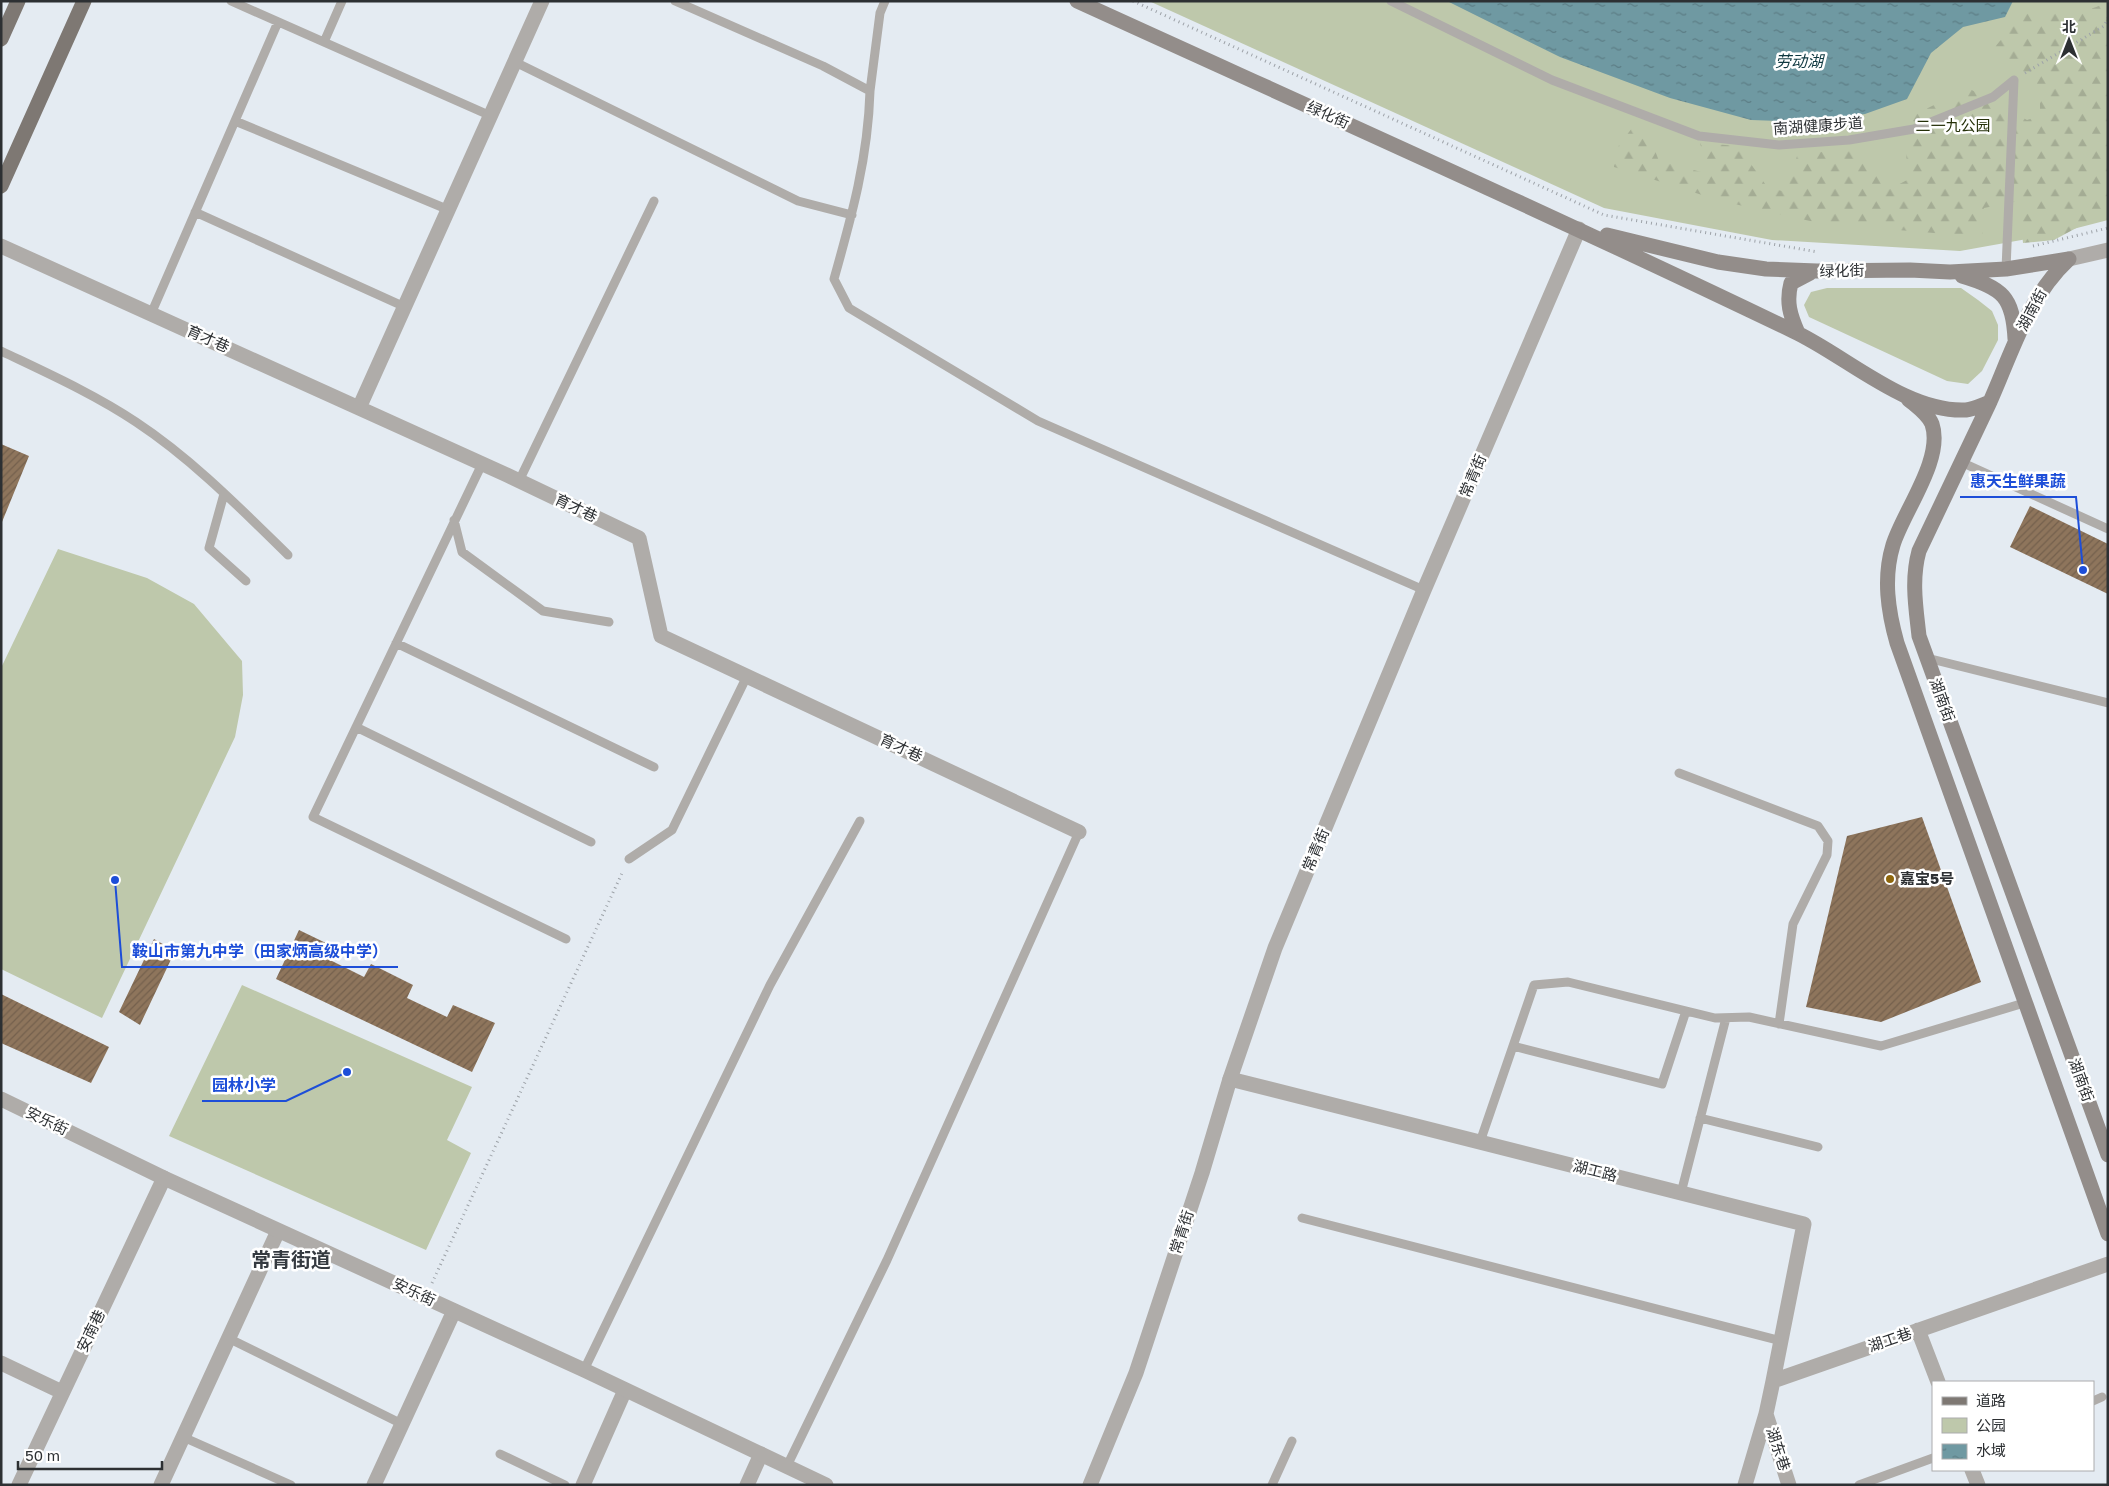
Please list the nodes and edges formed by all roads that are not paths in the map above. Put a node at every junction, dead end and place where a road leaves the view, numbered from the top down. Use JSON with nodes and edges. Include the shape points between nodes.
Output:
{"nodes":[{"id":1,"x":18,"y":1,"type":"edge"},
{"id":2,"x":84,"y":1,"type":"edge"},
{"id":3,"x":231,"y":1,"type":"edge"},
{"id":4,"x":342,"y":1,"type":"edge"},
{"id":5,"x":542,"y":1,"type":"edge"},
{"id":6,"x":675,"y":1,"type":"edge"},
{"id":7,"x":885,"y":1,"type":"edge"},
{"id":8,"x":1077,"y":1,"type":"edge"},
{"id":9,"x":1391,"y":1,"type":"edge"},
{"id":10,"x":278,"y":22,"type":"junction"},
{"id":11,"x":1,"y":39,"type":"edge"},
{"id":12,"x":324,"y":42,"type":"junction"},
{"id":13,"x":515,"y":62,"type":"junction"},
{"id":14,"x":870,"y":91,"type":"junction"},
{"id":15,"x":491,"y":116,"type":"junction"},
{"id":16,"x":235,"y":121,"type":"junction"},
{"id":17,"x":1,"y":186,"type":"edge"},
{"id":18,"x":654,"y":200,"type":"dead end"},
{"id":19,"x":449,"y":210,"type":"junction"},
{"id":20,"x":195,"y":212,"type":"junction"},
{"id":21,"x":852,"y":216,"type":"junction"},
{"id":22,"x":1579,"y":228,"type":"junction"},
{"id":23,"x":1,"y":246,"type":"edge"},
{"id":24,"x":2108,"y":250,"type":"edge"},
{"id":25,"x":2070,"y":259,"type":"junction"},
{"id":26,"x":2006,"y":269,"type":"junction"},
{"id":27,"x":1816,"y":271,"type":"junction"},
{"id":28,"x":1950,"y":272,"type":"junction"},
{"id":29,"x":405,"y":307,"type":"junction"},
{"id":30,"x":151,"y":314,"type":"junction"},
{"id":31,"x":1798,"y":333,"type":"junction"},
{"id":32,"x":2015,"y":340,"type":"junction"},
{"id":33,"x":1,"y":351,"type":"edge"},
{"id":34,"x":1903,"y":395,"type":"junction"},
{"id":35,"x":1990,"y":402,"type":"junction"},
{"id":36,"x":359,"y":408,"type":"junction"},
{"id":37,"x":1961,"y":462,"type":"junction"},
{"id":38,"x":482,"y":464,"type":"junction"},
{"id":39,"x":519,"y":481,"type":"junction"},
{"id":40,"x":224,"y":494,"type":"junction"},
{"id":41,"x":454,"y":520,"type":"junction"},
{"id":42,"x":2108,"y":529,"type":"edge"},
{"id":43,"x":288,"y":555,"type":"dead end"},
{"id":44,"x":246,"y":581,"type":"dead end"},
{"id":45,"x":1424,"y":590,"type":"junction"},
{"id":46,"x":609,"y":622,"type":"dead end"},
{"id":47,"x":396,"y":643,"type":"junction"},
{"id":48,"x":1927,"y":658,"type":"junction"},
{"id":49,"x":747,"y":676,"type":"junction"},
{"id":50,"x":2108,"y":703,"type":"edge"},
{"id":51,"x":356,"y":726,"type":"junction"},
{"id":52,"x":654,"y":767,"type":"dead end"},
{"id":53,"x":1678,"y":773,"type":"dead end"},
{"id":54,"x":860,"y":821,"type":"dead end"},
{"id":55,"x":1079,"y":832,"type":"joint"},
{"id":56,"x":592,"y":842,"type":"dead end"},
{"id":57,"x":629,"y":859,"type":"road end"},
{"id":58,"x":566,"y":939,"type":"dead end"},
{"id":59,"x":2024,"y":1003,"type":"junction"},
{"id":60,"x":1686,"y":1011,"type":"junction"},
{"id":61,"x":1726,"y":1018,"type":"junction"},
{"id":62,"x":1780,"y":1024,"type":"junction"},
{"id":63,"x":1513,"y":1046,"type":"junction"},
{"id":64,"x":1230,"y":1079,"type":"junction"},
{"id":65,"x":1,"y":1100,"type":"edge"},
{"id":66,"x":1700,"y":1118,"type":"junction"},
{"id":67,"x":1480,"y":1142,"type":"junction"},
{"id":68,"x":1818,"y":1147,"type":"dead end"},
{"id":69,"x":2108,"y":1155,"type":"edge"},
{"id":70,"x":164,"y":1178,"type":"junction"},
{"id":71,"x":1681,"y":1193,"type":"junction"},
{"id":72,"x":1302,"y":1218,"type":"dead end"},
{"id":73,"x":278,"y":1230,"type":"junction"},
{"id":74,"x":2108,"y":1234,"type":"edge"},
{"id":75,"x":2108,"y":1264,"type":"edge"},
{"id":76,"x":454,"y":1311,"type":"junction"},
{"id":77,"x":1918,"y":1330,"type":"junction"},
{"id":78,"x":228,"y":1338,"type":"junction"},
{"id":79,"x":1781,"y":1341,"type":"junction"},
{"id":80,"x":1,"y":1362,"type":"edge"},
{"id":81,"x":584,"y":1370,"type":"junction"},
{"id":82,"x":1773,"y":1381,"type":"junction"},
{"id":83,"x":1938,"y":1381,"type":"edge"},
{"id":84,"x":625,"y":1390,"type":"junction"},
{"id":85,"x":62,"y":1392,"type":"junction"},
{"id":86,"x":2102,"y":1397,"type":"dead end"},
{"id":87,"x":2094,"y":1401,"type":"edge"},
{"id":88,"x":1766,"y":1414,"type":"junction"},
{"id":89,"x":402,"y":1424,"type":"junction"},
{"id":90,"x":183,"y":1436,"type":"junction"},
{"id":91,"x":1292,"y":1441,"type":"dead end"},
{"id":92,"x":500,"y":1454,"type":"dead end"},
{"id":93,"x":761,"y":1454,"type":"junction"},
{"id":94,"x":1932,"y":1458,"type":"edge"},
{"id":95,"x":786,"y":1466,"type":"junction"},
{"id":96,"x":1972,"y":1471,"type":"edge"},
{"id":97,"x":19,"y":1485,"type":"edge"},
{"id":98,"x":161,"y":1485,"type":"edge"},
{"id":99,"x":291,"y":1485,"type":"edge"},
{"id":100,"x":374,"y":1485,"type":"edge"},
{"id":101,"x":565,"y":1485,"type":"edge"},
{"id":102,"x":583,"y":1485,"type":"edge"},
{"id":103,"x":747,"y":1485,"type":"edge"},
{"id":104,"x":826,"y":1485,"type":"edge"},
{"id":105,"x":1090,"y":1485,"type":"edge"},
{"id":106,"x":1272,"y":1485,"type":"edge"},
{"id":107,"x":1744,"y":1485,"type":"edge"},
{"id":108,"x":1789,"y":1485,"type":"edge"},
{"id":109,"x":1859,"y":1485,"type":"edge"},
{"id":110,"x":1978,"y":1485,"type":"edge"}],
"edges":[{"from":1,"to":11,"type":"main road"},
{"from":2,"to":17,"type":"main road"},
{"from":3,"to":10,"type":"lane"},
{"from":4,"to":12,"type":"lane"},
{"from":5,"to":13,"type":"street"},
{"from":6,"to":14,"type":"lane","via":[[823,66]]},
{"from":7,"to":14,"type":"lane","via":[[880,13]]},
{"from":8,"to":22,"type":"main road","name":"绿化街"},
{"from":9,"to":26,"type":"lane","name":"南湖健康步道","via":[[1552,80],[1699,136],[1780,145],[1849,140],[1914,129],[1993,97],[2014,80]]},
{"from":10,"to":12,"type":"lane"},
{"from":10,"to":16,"type":"lane"},
{"from":12,"to":15,"type":"lane"},
{"from":13,"to":15,"type":"street"},
{"from":13,"to":21,"type":"lane","via":[[798,200]]},
{"from":14,"to":21,"type":"lane","via":[[868,135]]},
{"from":15,"to":19,"type":"street"},
{"from":16,"to":19,"type":"lane"},
{"from":16,"to":20,"type":"lane"},
{"from":18,"to":39,"type":"lane"},
{"from":19,"to":29,"type":"street"},
{"from":20,"to":29,"type":"lane"},
{"from":20,"to":30,"type":"lane"},
{"from":21,"to":45,"type":"lane","via":[[834,278],[849,308],[1038,421]]},
{"from":22,"to":27,"type":"main road","name":"绿化街","via":[[1718,262],[1766,269]]},
{"from":22,"to":31,"type":"main road","name":"绿化街"},
{"from":22,"to":45,"type":"street","name":"常青街"},
{"from":23,"to":30,"type":"street","name":"育才巷"},
{"from":24,"to":25,"type":"street","name":"绿化街"},
{"from":25,"to":26,"type":"main road","name":"绿化街"},
{"from":25,"to":32,"type":"main road","name":"湖南街","via":[[2051,276],[2039,293]]},
{"from":26,"to":28,"type":"main road","name":"绿化街"},
{"from":27,"to":28,"type":"main road","name":"绿化街"},
{"from":27,"to":31,"type":"main road","via":[[1790,283],[1788,310]]},
{"from":28,"to":32,"type":"main road","via":[[1985,282],[2004,296],[2014,313]]},
{"from":29,"to":36,"type":"street"},
{"from":30,"to":36,"type":"street","name":"育才巷"},
{"from":31,"to":34,"type":"main road","name":"绿化街"},
{"from":32,"to":35,"type":"main road","name":"湖南街"},
{"from":33,"to":40,"type":"lane","via":[[85,391],[137,422]]},
{"from":34,"to":35,"type":"main road","name":"绿化街","via":[[1954,409],[1969,410]]},
{"from":34,"to":59,"type":"main road","name":"湖南街","via":[[1931,423],[1933,439],[1931,458],[1893,545],[1887,586],[1889,614]]},
{"from":35,"to":37,"type":"main road","name":"湖南街"},
{"from":36,"to":38,"type":"street","name":"育才巷"},
{"from":37,"to":42,"type":"lane"},
{"from":37,"to":48,"type":"main road","name":"湖南街","via":[[1919,551],[1915,567],[1919,636]]},
{"from":38,"to":39,"type":"street","name":"育才巷"},
{"from":38,"to":41,"type":"lane"},
{"from":39,"to":49,"type":"street","name":"育才巷","via":[[639,538],[661,636]]},
{"from":40,"to":43,"type":"lane"},
{"from":40,"to":44,"type":"lane","via":[[209,548]]},
{"from":41,"to":46,"type":"lane","via":[[462,552],[543,611]]},
{"from":41,"to":47,"type":"lane"},
{"from":45,"to":64,"type":"street","name":"常青街","via":[[1275,948]]},
{"from":47,"to":51,"type":"lane"},
{"from":47,"to":52,"type":"lane"},
{"from":48,"to":50,"type":"lane"},
{"from":48,"to":69,"type":"main road","name":"湖南街"},
{"from":49,"to":55,"type":"street","name":"育才巷"},
{"from":49,"to":57,"type":"lane","via":[[672,830]]},
{"from":51,"to":56,"type":"lane"},
{"from":51,"to":58,"type":"lane","via":[[312,817]]},
{"from":53,"to":62,"type":"lane","via":[[1818,826],[1828,841],[1827,855],[1793,924]]},
{"from":54,"to":81,"type":"lane","via":[[770,985]]},
{"from":55,"to":95,"type":"lane","via":[[887,1260]]},
{"from":59,"to":62,"type":"lane","via":[[1881,1046]]},
{"from":59,"to":74,"type":"main road","name":"湖南街"},
{"from":60,"to":61,"type":"lane"},
{"from":60,"to":63,"type":"lane","via":[[1568,982],[1534,985]]},
{"from":60,"to":63,"type":"lane","via":[[1662,1084]]},
{"from":61,"to":62,"type":"lane","via":[[1749,1017]]},
{"from":61,"to":66,"type":"lane"},
{"from":63,"to":67,"type":"lane"},
{"from":64,"to":67,"type":"street","name":"湖工路"},
{"from":64,"to":105,"type":"street","name":"常青街","via":[[1136,1372]]},
{"from":65,"to":70,"type":"street","name":"安乐街"},
{"from":66,"to":68,"type":"lane"},
{"from":66,"to":71,"type":"lane"},
{"from":67,"to":71,"type":"street","name":"湖工路"},
{"from":70,"to":73,"type":"street","name":"安乐街"},
{"from":70,"to":85,"type":"street","name":"安南巷"},
{"from":71,"to":79,"type":"street","name":"湖工路","via":[[1804,1224]]},
{"from":72,"to":79,"type":"lane"},
{"from":73,"to":76,"type":"street","name":"安乐街"},
{"from":73,"to":78,"type":"street"},
{"from":75,"to":77,"type":"street","name":"湖工巷"},
{"from":76,"to":81,"type":"street","name":"安乐街"},
{"from":76,"to":89,"type":"street"},
{"from":77,"to":82,"type":"street","name":"湖工巷"},
{"from":77,"to":83,"type":"street"},
{"from":78,"to":89,"type":"lane"},
{"from":78,"to":90,"type":"street"},
{"from":79,"to":82,"type":"street","name":"湖工路"},
{"from":80,"to":85,"type":"street"},
{"from":81,"to":84,"type":"street","name":"安乐街"},
{"from":82,"to":88,"type":"street"},
{"from":84,"to":93,"type":"street","name":"安乐街"},
{"from":84,"to":102,"type":"street"},
{"from":85,"to":97,"type":"street","name":"安南巷"},
{"from":86,"to":87,"type":"lane"},
{"from":88,"to":107,"type":"street"},
{"from":88,"to":108,"type":"street","name":"湖东巷"},
{"from":89,"to":100,"type":"street"},
{"from":90,"to":98,"type":"street"},
{"from":90,"to":99,"type":"lane"},
{"from":91,"to":106,"type":"lane"},
{"from":92,"to":101,"type":"lane"},
{"from":93,"to":95,"type":"street","name":"安乐街"},
{"from":93,"to":103,"type":"street"},
{"from":94,"to":109,"type":"lane"},
{"from":95,"to":104,"type":"street","name":"安乐街"},
{"from":96,"to":110,"type":"street"}]}
